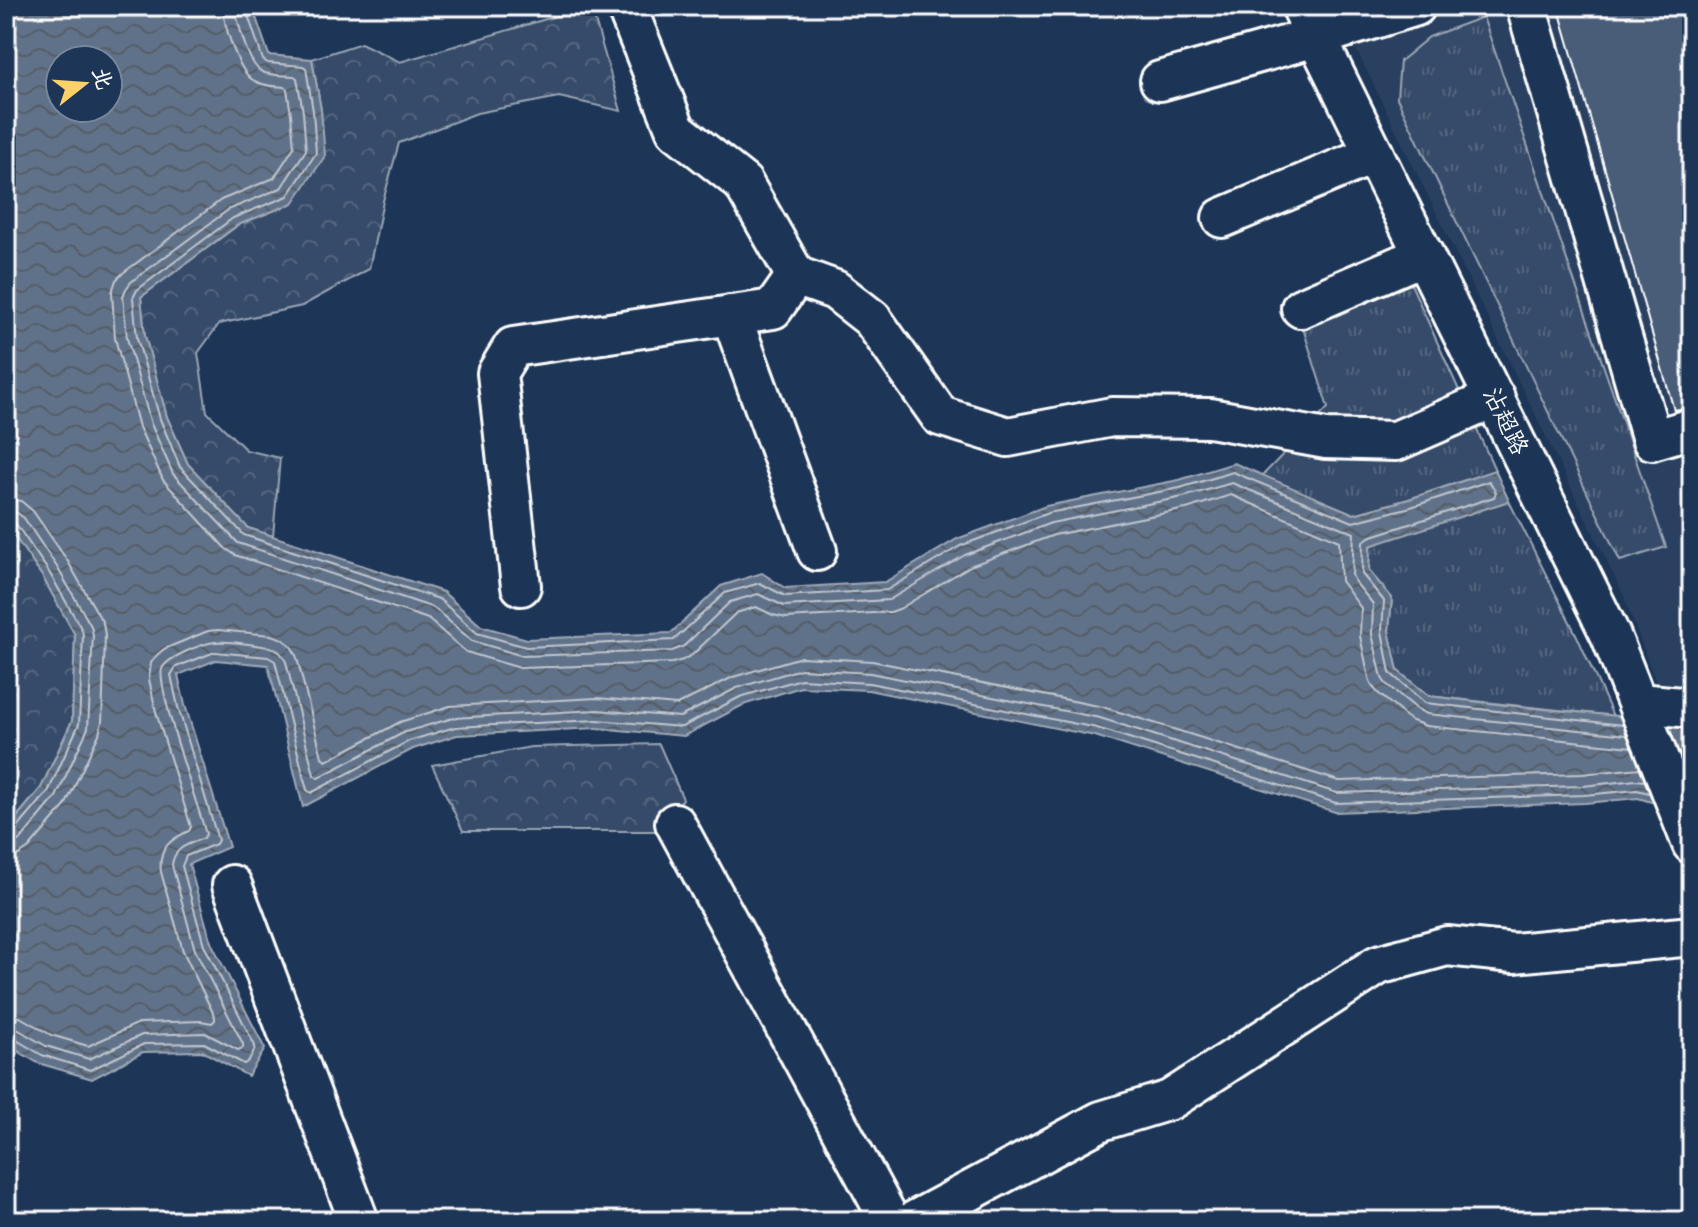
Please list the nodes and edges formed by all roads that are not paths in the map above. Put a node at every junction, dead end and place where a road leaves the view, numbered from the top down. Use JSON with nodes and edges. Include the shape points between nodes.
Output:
{"nodes":[{"id":1,"x":626,"y":6,"type":"edge"},
{"id":2,"x":1416,"y":6,"type":"edge"},
{"id":3,"x":1526,"y":6,"type":"edge"},
{"id":4,"x":1309,"y":21,"type":"edge"},
{"id":5,"x":1160,"y":81,"type":"dead end"},
{"id":6,"x":1374,"y":154,"type":"junction"},
{"id":7,"x":1222,"y":218,"type":"dead end"},
{"id":8,"x":1424,"y":255,"type":"junction"},
{"id":9,"x":796,"y":276,"type":"junction"},
{"id":10,"x":1301,"y":308,"type":"dead end"},
{"id":11,"x":731,"y":315,"type":"junction"},
{"id":12,"x":1495,"y":398,"type":"junction"},
{"id":13,"x":1692,"y":428,"type":"edge"},
{"id":14,"x":817,"y":551,"type":"dead end"},
{"id":15,"x":521,"y":586,"type":"dead end"},
{"id":16,"x":1692,"y":708,"type":"edge"},
{"id":17,"x":1641,"y":710,"type":"junction"},
{"id":18,"x":675,"y":823,"type":"dead end"},
{"id":19,"x":1687,"y":834,"type":"edge"},
{"id":20,"x":232,"y":885,"type":"dead end"},
{"id":21,"x":1692,"y":936,"type":"edge"},
{"id":22,"x":359,"y":1221,"type":"edge"},
{"id":23,"x":890,"y":1221,"type":"edge"},
{"id":24,"x":914,"y":1221,"type":"edge"}],
"edges":[{"from":1,"to":9,"type":"street","via":[[676,130],[743,183]]},
{"from":2,"to":4,"type":"street"},
{"from":3,"to":13,"type":"street","via":[[1652,440]]},
{"from":4,"to":5,"type":"street"},
{"from":4,"to":6,"type":"street","name":"沾超路"},
{"from":6,"to":7,"type":"street"},
{"from":6,"to":8,"type":"street","name":"沾超路"},
{"from":8,"to":10,"type":"street"},
{"from":8,"to":12,"type":"street","name":"沾超路"},
{"from":9,"to":11,"type":"street","via":[[773,309]]},
{"from":9,"to":12,"type":"street","via":[[835,290],[872,319],[940,416],[1008,437],[1126,417],[1210,418],[1326,439],[1396,441]]},
{"from":11,"to":14,"type":"street"},
{"from":11,"to":15,"type":"street","via":[[513,347],[497,373]]},
{"from":12,"to":17,"type":"street","name":"沾超路","via":[[1611,636]]},
{"from":16,"to":17,"type":"street"},
{"from":17,"to":19,"type":"street","name":"沾超路"},
{"from":18,"to":23,"type":"street"},
{"from":20,"to":22,"type":"street"},
{"from":21,"to":24,"type":"street","via":[[1514,953],[1447,946],[1378,965],[1170,1100],[1101,1121]]}]}
